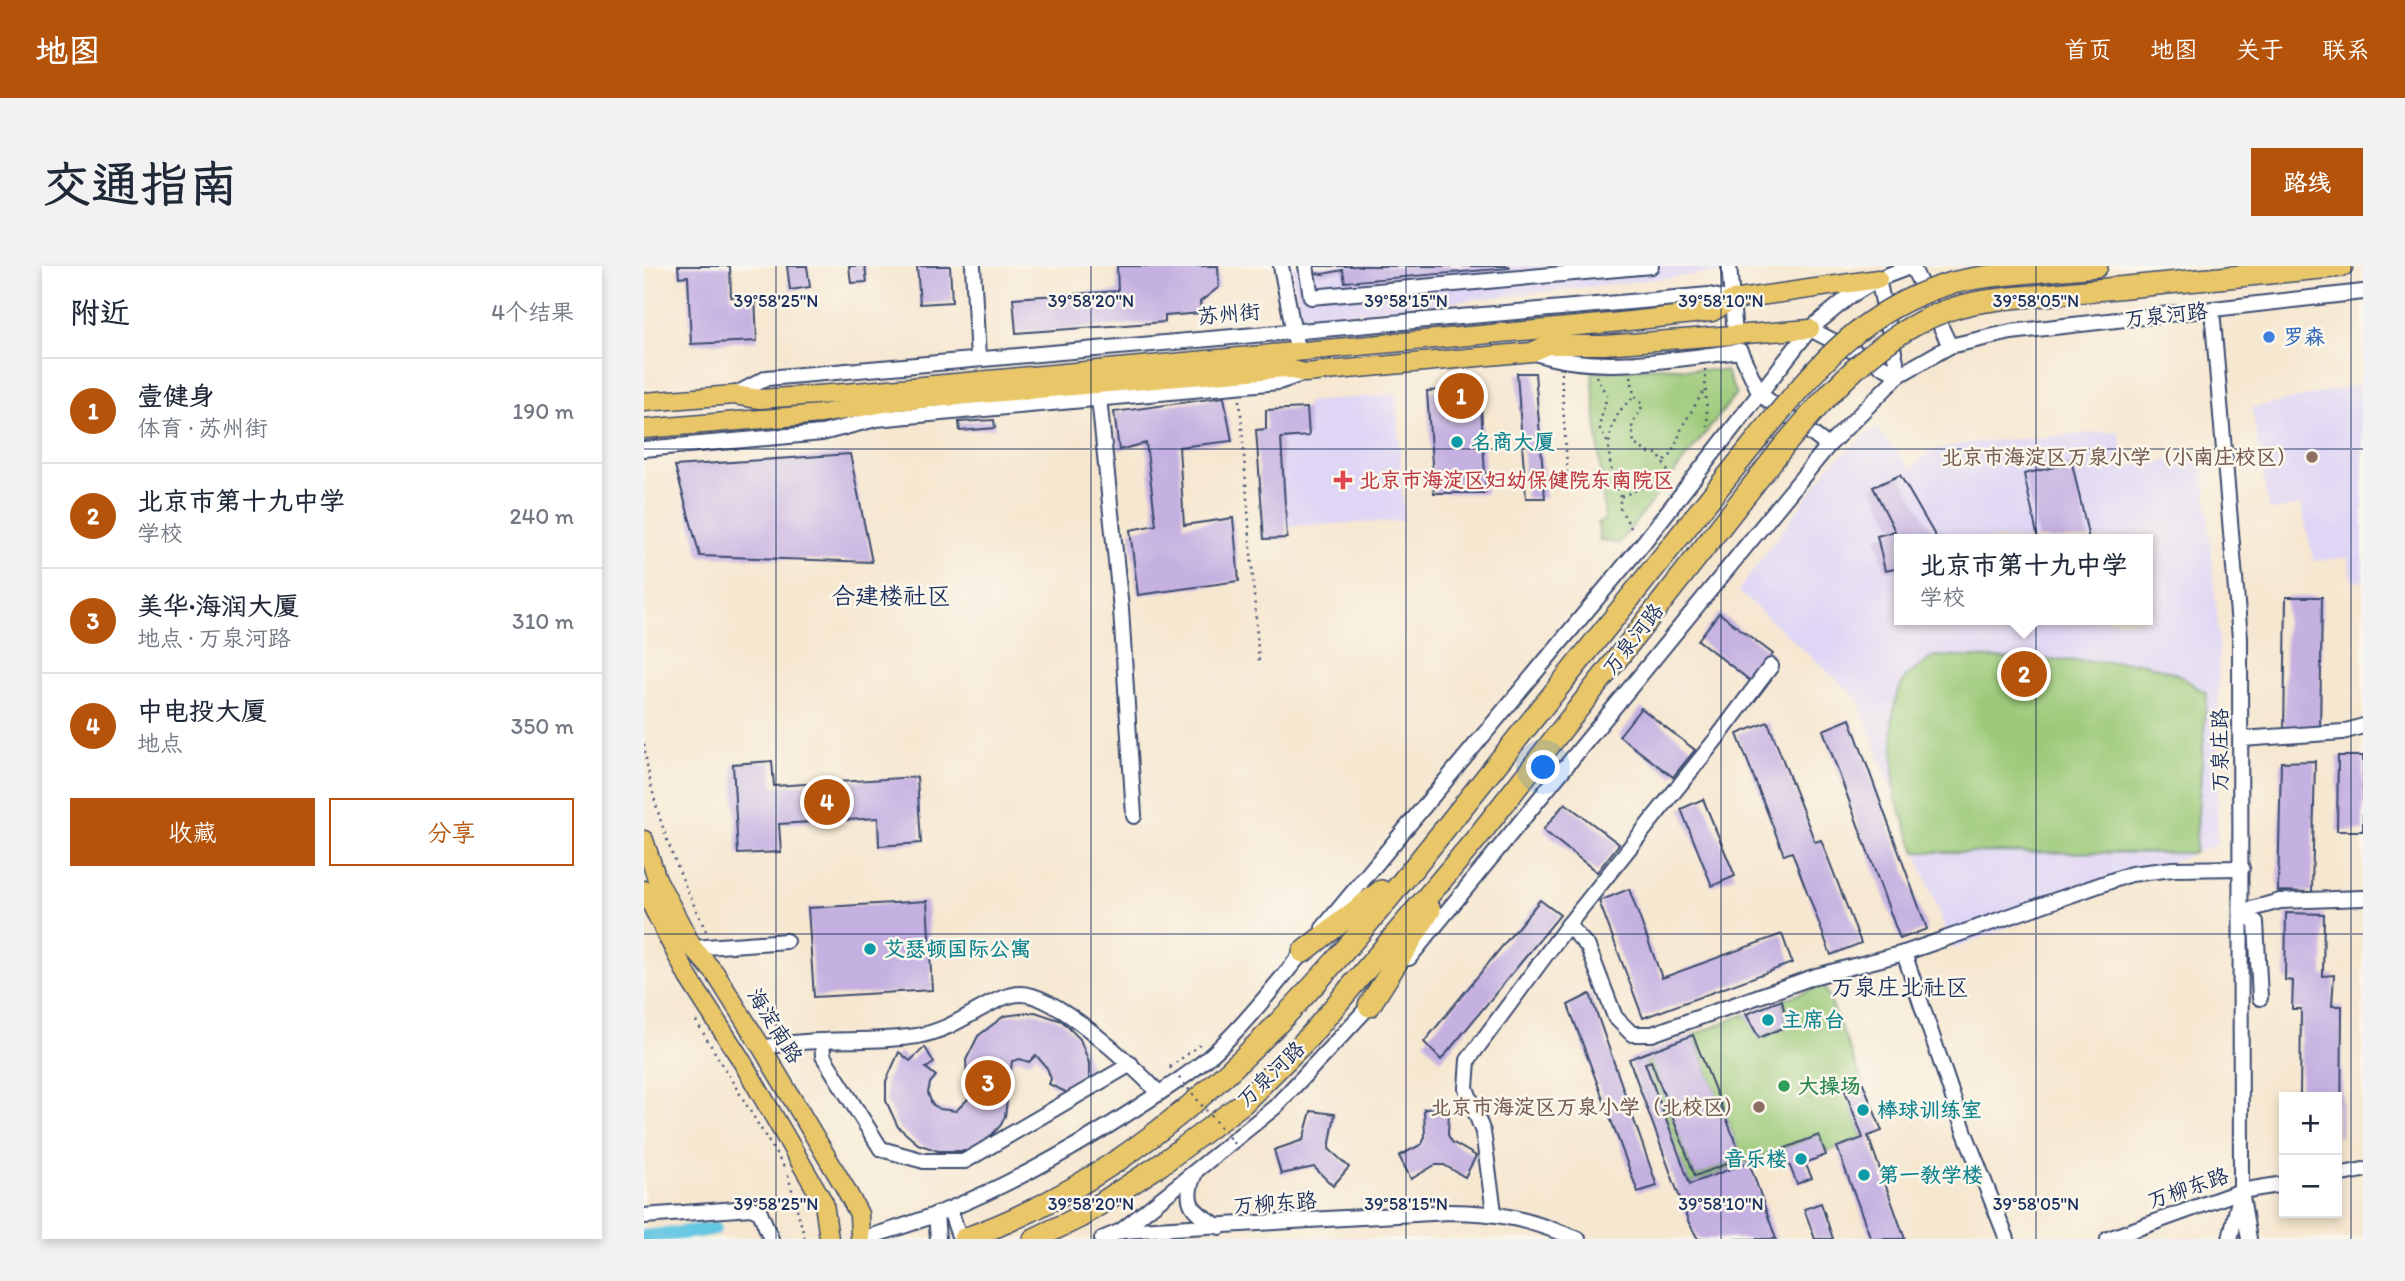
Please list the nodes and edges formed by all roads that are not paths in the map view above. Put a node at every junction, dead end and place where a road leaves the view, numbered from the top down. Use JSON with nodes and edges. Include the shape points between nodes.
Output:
{"nodes":[{"id":1,"x":973,"y":266,"type":"edge"},
{"id":2,"x":1281,"y":266,"type":"edge"},
{"id":3,"x":1306,"y":266,"type":"edge"},
{"id":4,"x":1651,"y":266,"type":"edge"},
{"id":5,"x":1729,"y":266,"type":"edge"},
{"id":6,"x":1912,"y":266,"type":"edge"},
{"id":7,"x":2097,"y":266,"type":"edge"},
{"id":8,"x":2343,"y":266,"type":"edge"},
{"id":9,"x":1878,"y":279,"type":"junction"},
{"id":10,"x":2363,"y":292,"type":"edge"},
{"id":11,"x":1732,"y":299,"type":"junction"},
{"id":12,"x":2212,"y":309,"type":"junction"},
{"id":13,"x":1810,"y":329,"type":"junction"},
{"id":14,"x":1294,"y":331,"type":"junction"},
{"id":15,"x":1737,"y":342,"type":"junction"},
{"id":16,"x":1950,"y":346,"type":"junction"},
{"id":17,"x":1297,"y":349,"type":"junction"},
{"id":18,"x":978,"y":359,"type":"junction"},
{"id":19,"x":1305,"y":373,"type":"junction"},
{"id":20,"x":1899,"y":375,"type":"junction"},
{"id":21,"x":1760,"y":394,"type":"junction"},
{"id":22,"x":734,"y":395,"type":"junction"},
{"id":23,"x":1099,"y":398,"type":"junction"},
{"id":24,"x":644,"y":402,"type":"edge"},
{"id":25,"x":644,"y":429,"type":"edge"},
{"id":26,"x":1828,"y":446,"type":"junction"},
{"id":27,"x":644,"y":449,"type":"edge"},
{"id":28,"x":1771,"y":666,"type":"dead end"},
{"id":29,"x":2363,"y":726,"type":"edge"},
{"id":30,"x":2241,"y":739,"type":"junction"},
{"id":31,"x":1134,"y":816,"type":"dead end"},
{"id":32,"x":1476,"y":839,"type":"junction"},
{"id":33,"x":644,"y":840,"type":"edge"},
{"id":34,"x":1416,"y":864,"type":"junction"},
{"id":35,"x":2242,"y":868,"type":"junction"},
{"id":36,"x":644,"y":890,"type":"edge"},
{"id":37,"x":2363,"y":898,"type":"edge"},
{"id":38,"x":2241,"y":912,"type":"junction"},
{"id":39,"x":1568,"y":925,"type":"junction"},
{"id":40,"x":786,"y":941,"type":"dead end"},
{"id":41,"x":693,"y":947,"type":"junction"},
{"id":42,"x":1303,"y":952,"type":"junction"},
{"id":43,"x":1904,"y":953,"type":"junction"},
{"id":44,"x":2260,"y":998,"type":"dead end"},
{"id":45,"x":1369,"y":1006,"type":"junction"},
{"id":46,"x":822,"y":1041,"type":"junction"},
{"id":47,"x":762,"y":1048,"type":"junction"},
{"id":48,"x":1131,"y":1064,"type":"junction"},
{"id":49,"x":1159,"y":1093,"type":"junction"},
{"id":50,"x":2363,"y":1170,"type":"edge"},
{"id":51,"x":1196,"y":1172,"type":"junction"},
{"id":52,"x":2342,"y":1174,"type":"edge"},
{"id":53,"x":2279,"y":1185,"type":"edge"},
{"id":54,"x":2241,"y":1191,"type":"junction"},
{"id":55,"x":943,"y":1212,"type":"junction"},
{"id":56,"x":1494,"y":1212,"type":"junction"},
{"id":57,"x":644,"y":1216,"type":"edge"},
{"id":58,"x":1222,"y":1227,"type":"junction"},
{"id":59,"x":1121,"y":1231,"type":"junction"},
{"id":60,"x":771,"y":1239,"type":"edge"},
{"id":61,"x":829,"y":1239,"type":"edge"},
{"id":62,"x":860,"y":1239,"type":"edge"},
{"id":63,"x":938,"y":1239,"type":"edge"},
{"id":64,"x":962,"y":1239,"type":"edge"},
{"id":65,"x":1034,"y":1239,"type":"edge"},
{"id":66,"x":1102,"y":1239,"type":"edge"},
{"id":67,"x":1578,"y":1239,"type":"edge"},
{"id":68,"x":2007,"y":1239,"type":"edge"},
{"id":69,"x":2108,"y":1239,"type":"edge"},
{"id":70,"x":2230,"y":1239,"type":"edge"},
{"id":71,"x":2249,"y":1239,"type":"edge"}],
"edges":[{"from":1,"to":18,"type":"street"},
{"from":2,"to":14,"type":"street"},
{"from":3,"to":4,"type":"street","via":[[1311,297]]},
{"from":5,"to":11,"type":"street"},
{"from":6,"to":9,"type":"street"},
{"from":6,"to":16,"type":"street"},
{"from":7,"to":34,"type":"highway","name":"万泉河路","bridge":true,"via":[[1956,283],[1891,309],[1835,348]]},
{"from":8,"to":32,"type":"highway","name":"万泉河路","bridge":true,"via":[[1974,303],[1927,320],[1860,362],[1783,447]]},
{"from":9,"to":11,"type":"main road","name":"苏州街"},
{"from":9,"to":13,"type":"street"},
{"from":9,"to":20,"type":"street"},
{"from":10,"to":12,"type":"street","name":"万泉河路"},
{"from":11,"to":14,"type":"street","name":"苏州街","via":[[1709,295]]},
{"from":11,"to":15,"type":"street"},
{"from":11,"to":17,"type":"main road","name":"苏州街","via":[[1712,312]]},
{"from":12,"to":16,"type":"street","name":"万泉河路","via":[[2011,332]]},
{"from":12,"to":30,"type":"street","name":"万泉庄路","via":[[2240,638]]},
{"from":13,"to":15,"type":"main road"},
{"from":13,"to":20,"type":"street"},
{"from":13,"to":21,"type":"street"},
{"from":14,"to":17,"type":"street"},
{"from":14,"to":18,"type":"street","name":"苏州街"},
{"from":15,"to":19,"type":"main road","via":[[1547,345],[1532,352]]},
{"from":15,"to":21,"type":"street"},
{"from":16,"to":20,"type":"street","name":"万泉河路"},
{"from":17,"to":22,"type":"main road","name":"苏州街","via":[[760,400]]},
{"from":18,"to":22,"type":"street","name":"苏州街","via":[[767,378]]},
{"from":19,"to":23,"type":"street","via":[[1279,382]]},
{"from":19,"to":25,"type":"main road","via":[[1285,368],[897,401],[821,414]]},
{"from":20,"to":26,"type":"street","name":"万泉河路"},
{"from":21,"to":26,"type":"street"},
{"from":21,"to":42,"type":"street","via":[[1644,542]]},
{"from":22,"to":24,"type":"main road","name":"苏州街"},
{"from":23,"to":27,"type":"street","via":[[876,419],[822,433]]},
{"from":23,"to":31,"type":"street","via":[[1121,609]]},
{"from":26,"to":45,"type":"street","name":"万泉河路"},
{"from":28,"to":39,"type":"street"},
{"from":29,"to":30,"type":"street","via":[[2343,732]]},
{"from":30,"to":35,"type":"street","name":"万泉庄路"},
{"from":32,"to":45,"type":"highway"},
{"from":32,"to":65,"type":"highway","name":"万泉河路","via":[[1309,1037],[1242,1103],[1138,1180],[1080,1217]]},
{"from":33,"to":41,"type":"main road","name":"海淀南路","via":[[657,879]]},
{"from":34,"to":42,"type":"highway"},
{"from":34,"to":64,"type":"highway","name":"万泉河路","via":[[1286,1016],[1217,1085],[1068,1192]]},
{"from":35,"to":38,"type":"street","name":"万泉庄路"},
{"from":35,"to":43,"type":"street","via":[[2132,874]]},
{"from":36,"to":61,"type":"main road","via":[[688,977],[824,1203]]},
{"from":37,"to":38,"type":"street","via":[[2280,901]]},
{"from":38,"to":44,"type":"street","via":[[2256,922]]},
{"from":38,"to":54,"type":"street","name":"万泉庄路"},
{"from":39,"to":43,"type":"street","via":[[1588,947],[1615,1017],[1632,1034],[1652,1034],[1816,976]]},
{"from":39,"to":56,"type":"street","via":[[1468,1060],[1466,1088],[1483,1132]]},
{"from":40,"to":41,"type":"street"},
{"from":41,"to":47,"type":"main road","name":"海淀南路"},
{"from":42,"to":49,"type":"street","via":[[1222,1045]]},
{"from":43,"to":68,"type":"street","via":[[1965,1133]]},
{"from":45,"to":51,"type":"street","name":"万泉河路","via":[[1275,1107]]},
{"from":46,"to":47,"type":"street"},
{"from":46,"to":48,"type":"street","via":[[918,1036],[960,1024],[1001,999],[1021,994],[1045,1001]]},
{"from":46,"to":48,"type":"street","via":[[823,1056],[881,1149],[924,1161],[965,1161]]},
{"from":47,"to":62,"type":"main road","name":"海淀南路","via":[[859,1214]]},
{"from":48,"to":49,"type":"street"},
{"from":49,"to":55,"type":"street","via":[[1076,1148]]},
{"from":50,"to":52,"type":"street"},
{"from":51,"to":58,"type":"street","via":[[1188,1188],[1192,1206]]},
{"from":51,"to":59,"type":"street","name":"万泉河路"},
{"from":53,"to":54,"type":"street","name":"万柳东路"},
{"from":54,"to":69,"type":"street","name":"万柳东路"},
{"from":54,"to":70,"type":"street","name":"万泉庄路"},
{"from":54,"to":71,"type":"street","name":"万泉庄路"},
{"from":55,"to":62,"type":"street"},
{"from":55,"to":63,"type":"street"},
{"from":55,"to":64,"type":"street"},
{"from":56,"to":58,"type":"street","name":"万柳东路"},
{"from":56,"to":67,"type":"street","name":"万柳东路"},
{"from":57,"to":60,"type":"street","via":[[751,1208],[760,1212]]},
{"from":58,"to":59,"type":"street","name":"万柳东路"},
{"from":59,"to":66,"type":"street","name":"万泉河路"}]}
